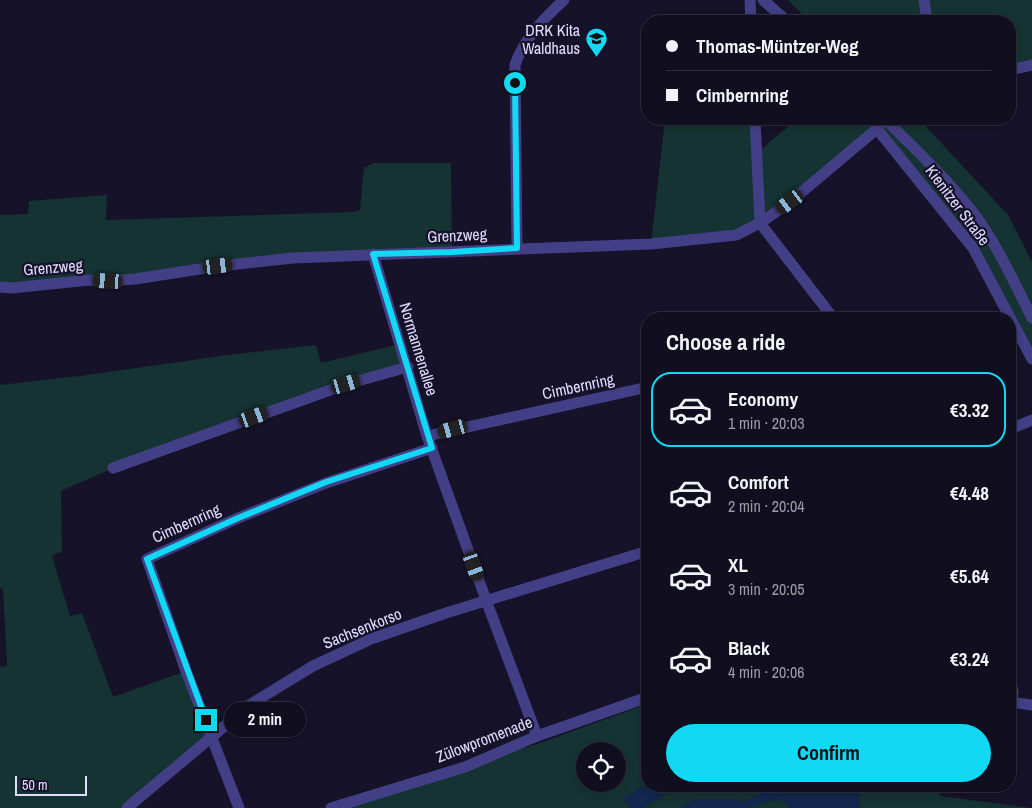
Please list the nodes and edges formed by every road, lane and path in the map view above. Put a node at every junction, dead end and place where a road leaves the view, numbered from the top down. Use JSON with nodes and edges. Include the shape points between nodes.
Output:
{"nodes":[{"id":1,"x":564,"y":0,"type":"edge"},
{"id":2,"x":750,"y":0,"type":"edge"},
{"id":3,"x":763,"y":0,"type":"edge"},
{"id":4,"x":924,"y":0,"type":"edge"},
{"id":5,"x":751,"y":15,"type":"edge"},
{"id":6,"x":780,"y":15,"type":"edge"},
{"id":7,"x":926,"y":15,"type":"edge"},
{"id":8,"x":1032,"y":65,"type":"edge"},
{"id":9,"x":1016,"y":69,"type":"edge"},
{"id":10,"x":755,"y":125,"type":"edge"},
{"id":11,"x":881,"y":125,"type":"edge"},
{"id":12,"x":884,"y":125,"type":"edge"},
{"id":13,"x":885,"y":125,"type":"edge"},
{"id":14,"x":760,"y":223,"type":"junction"},
{"id":15,"x":517,"y":248,"type":"junction"},
{"id":16,"x":373,"y":254,"type":"junction"},
{"id":17,"x":0,"y":287,"type":"edge"},
{"id":18,"x":829,"y":312,"type":"edge"},
{"id":19,"x":1007,"y":312,"type":"edge"},
{"id":20,"x":1032,"y":318,"type":"edge"},
{"id":21,"x":1016,"y":329,"type":"edge"},
{"id":22,"x":1032,"y":359,"type":"edge"},
{"id":23,"x":408,"y":367,"type":"junction"},
{"id":24,"x":641,"y":389,"type":"edge"},
{"id":25,"x":1032,"y":420,"type":"edge"},
{"id":26,"x":1016,"y":427,"type":"edge"},
{"id":27,"x":427,"y":436,"type":"junction"},
{"id":28,"x":432,"y":448,"type":"junction"},
{"id":29,"x":113,"y":468,"type":"dead end"},
{"id":30,"x":641,"y":553,"type":"edge"},
{"id":31,"x":486,"y":600,"type":"junction"},
{"id":32,"x":641,"y":699,"type":"edge"},
{"id":33,"x":1016,"y":703,"type":"edge"},
{"id":34,"x":1032,"y":705,"type":"edge"},
{"id":35,"x":212,"y":736,"type":"junction"},
{"id":36,"x":537,"y":736,"type":"junction"},
{"id":37,"x":127,"y":808,"type":"edge"},
{"id":38,"x":239,"y":808,"type":"edge"},
{"id":39,"x":331,"y":808,"type":"edge"}],
"edges":[{"from":1,"to":15,"type":"street","via":[[547,15],[518,54],[515,65]]},
{"from":2,"to":5,"type":"street"},
{"from":3,"to":6,"type":"street"},
{"from":4,"to":7,"type":"street"},
{"from":8,"to":9,"type":"street"},
{"from":10,"to":14,"type":"street"},
{"from":11,"to":14,"type":"street","name":"Grenzweg","via":[[790,202]]},
{"from":12,"to":19,"type":"street","name":"Kienitzer Straße","via":[[973,248]]},
{"from":13,"to":20,"type":"street","name":"Kienitzer Straße","via":[[931,164],[972,211],[998,252]]},
{"from":14,"to":15,"type":"street","name":"Grenzweg","via":[[736,235],[705,239]]},
{"from":14,"to":18,"type":"street"},
{"from":15,"to":16,"type":"street","name":"Grenzweg"},
{"from":16,"to":17,"type":"street","name":"Grenzweg","via":[[284,259],[135,279]]},
{"from":16,"to":23,"type":"street","name":"Normannenallee"},
{"from":21,"to":22,"type":"street","name":"Kienitzer Straße"},
{"from":23,"to":27,"type":"street","name":"Normannenallee"},
{"from":23,"to":29,"type":"street","via":[[346,384]]},
{"from":24,"to":27,"type":"street","name":"Cimbernring"},
{"from":25,"to":26,"type":"street"},
{"from":27,"to":28,"type":"street","name":"Normannenallee"},
{"from":28,"to":31,"type":"street","name":"Normannenallee"},
{"from":28,"to":35,"type":"street","name":"Cimbernring","via":[[326,482],[147,559]]},
{"from":30,"to":31,"type":"street","name":"Sachsenkorso"},
{"from":31,"to":35,"type":"street","name":"Sachsenkorso","via":[[370,639],[313,666],[251,704]]},
{"from":31,"to":36,"type":"street","name":"Normannenallee"},
{"from":32,"to":36,"type":"street","name":"Zülowpromenade"},
{"from":33,"to":34,"type":"street"},
{"from":35,"to":37,"type":"street","name":"Sachsenkorso"},
{"from":35,"to":38,"type":"street","name":"Cimbernring"},
{"from":36,"to":39,"type":"street","name":"Zülowpromenade","via":[[465,767]]}]}
